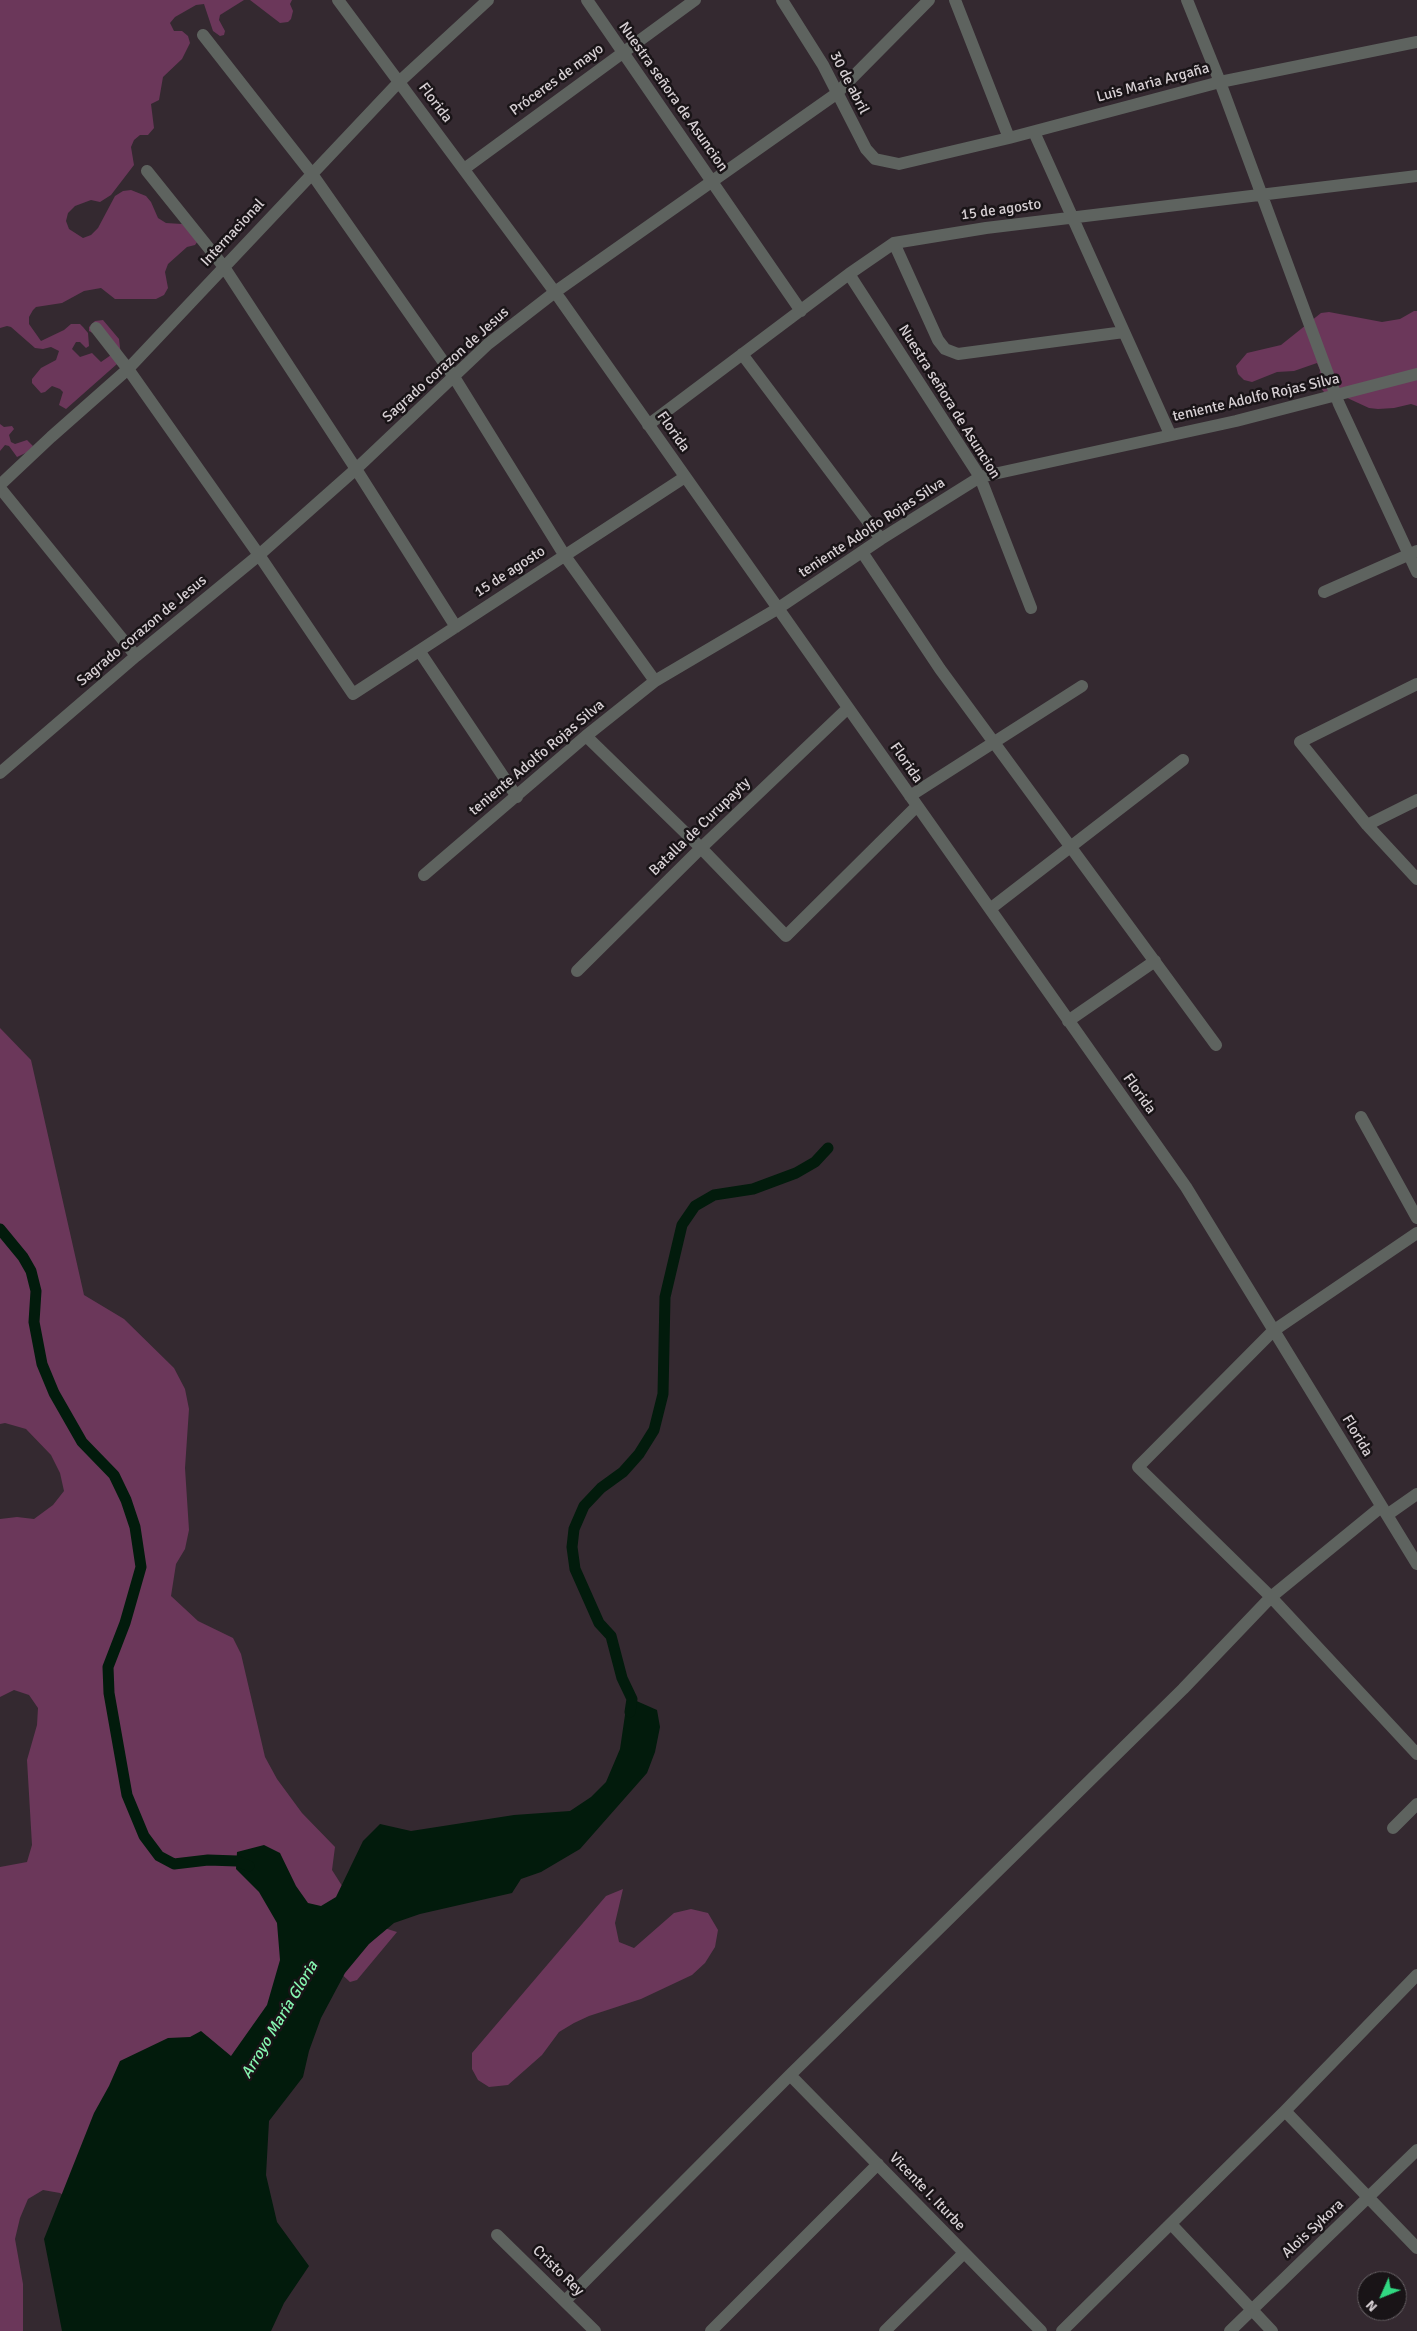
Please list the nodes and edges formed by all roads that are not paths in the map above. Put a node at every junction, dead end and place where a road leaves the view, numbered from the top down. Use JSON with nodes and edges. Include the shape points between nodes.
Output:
{"nodes":[{"id":1,"x":338,"y":0,"type":"edge"},
{"id":2,"x":488,"y":0,"type":"edge"},
{"id":3,"x":586,"y":0,"type":"edge"},
{"id":4,"x":695,"y":0,"type":"edge"},
{"id":5,"x":782,"y":0,"type":"edge"},
{"id":6,"x":928,"y":0,"type":"edge"},
{"id":7,"x":955,"y":0,"type":"edge"},
{"id":8,"x":1186,"y":0,"type":"edge"},
{"id":9,"x":203,"y":35,"type":"dead end"},
{"id":10,"x":1417,"y":42,"type":"edge"},
{"id":11,"x":623,"y":52,"type":"junction"},
{"id":12,"x":399,"y":82,"type":"junction"},
{"id":13,"x":1220,"y":82,"type":"junction"},
{"id":14,"x":836,"y":94,"type":"junction"},
{"id":15,"x":1034,"y":132,"type":"junction"},
{"id":16,"x":1009,"y":138,"type":"junction"},
{"id":17,"x":899,"y":164,"type":"joint"},
{"id":18,"x":464,"y":169,"type":"junction"},
{"id":19,"x":147,"y":171,"type":"dead end"},
{"id":20,"x":312,"y":174,"type":"junction"},
{"id":21,"x":1417,"y":176,"type":"edge"},
{"id":22,"x":711,"y":180,"type":"junction"},
{"id":23,"x":1262,"y":195,"type":"junction"},
{"id":24,"x":1073,"y":217,"type":"junction"},
{"id":25,"x":894,"y":243,"type":"junction"},
{"id":26,"x":224,"y":267,"type":"junction"},
{"id":27,"x":849,"y":274,"type":"junction"},
{"id":28,"x":555,"y":292,"type":"junction"},
{"id":29,"x":801,"y":311,"type":"junction"},
{"id":30,"x":96,"y":328,"type":"dead end"},
{"id":31,"x":1124,"y":332,"type":"junction"},
{"id":32,"x":742,"y":354,"type":"junction"},
{"id":33,"x":128,"y":369,"type":"junction"},
{"id":34,"x":1417,"y":374,"type":"edge"},
{"id":35,"x":454,"y":377,"type":"junction"},
{"id":36,"x":1336,"y":396,"type":"junction"},
{"id":37,"x":648,"y":425,"type":"junction"},
{"id":38,"x":1170,"y":434,"type":"junction"},
{"id":39,"x":356,"y":469,"type":"junction"},
{"id":40,"x":684,"y":477,"type":"junction"},
{"id":41,"x":980,"y":477,"type":"junction"},
{"id":42,"x":0,"y":487,"type":"edge"},
{"id":43,"x":881,"y":539,"type":"junction"},
{"id":44,"x":862,"y":552,"type":"junction"},
{"id":45,"x":1413,"y":554,"type":"edge"},
{"id":46,"x":260,"y":555,"type":"junction"},
{"id":47,"x":565,"y":556,"type":"junction"},
{"id":48,"x":1417,"y":572,"type":"edge"},
{"id":49,"x":1324,"y":592,"type":"dead end"},
{"id":50,"x":777,"y":608,"type":"junction"},
{"id":51,"x":1031,"y":608,"type":"dead end"},
{"id":52,"x":456,"y":627,"type":"junction"},
{"id":53,"x":420,"y":652,"type":"junction"},
{"id":54,"x":136,"y":656,"type":"junction"},
{"id":55,"x":655,"y":681,"type":"junction"},
{"id":56,"x":1417,"y":684,"type":"edge"},
{"id":57,"x":1082,"y":686,"type":"dead end"},
{"id":58,"x":848,"y":708,"type":"junction"},
{"id":59,"x":586,"y":736,"type":"junction"},
{"id":60,"x":994,"y":742,"type":"junction"},
{"id":61,"x":1183,"y":760,"type":"dead end"},
{"id":62,"x":0,"y":773,"type":"edge"},
{"id":63,"x":517,"y":797,"type":"junction"},
{"id":64,"x":1417,"y":800,"type":"edge"},
{"id":65,"x":913,"y":801,"type":"junction"},
{"id":66,"x":1367,"y":825,"type":"junction"},
{"id":67,"x":1072,"y":846,"type":"junction"},
{"id":68,"x":701,"y":848,"type":"junction"},
{"id":69,"x":424,"y":875,"type":"dead end"},
{"id":70,"x":1417,"y":879,"type":"edge"},
{"id":71,"x":990,"y":909,"type":"junction"},
{"id":72,"x":1156,"y":962,"type":"junction"},
{"id":73,"x":578,"y":971,"type":"dead end"},
{"id":74,"x":1068,"y":1021,"type":"junction"},
{"id":75,"x":1216,"y":1044,"type":"dead end"},
{"id":76,"x":1362,"y":1117,"type":"dead end"},
{"id":77,"x":1417,"y":1218,"type":"edge"},
{"id":78,"x":1417,"y":1233,"type":"edge"},
{"id":79,"x":1273,"y":1331,"type":"junction"},
{"id":80,"x":1417,"y":1494,"type":"edge"},
{"id":81,"x":1384,"y":1511,"type":"junction"},
{"id":82,"x":1417,"y":1564,"type":"edge"},
{"id":83,"x":1271,"y":1597,"type":"junction"},
{"id":84,"x":1417,"y":1754,"type":"edge"},
{"id":85,"x":1417,"y":1804,"type":"edge"},
{"id":86,"x":1393,"y":1828,"type":"dead end"},
{"id":87,"x":1417,"y":1975,"type":"edge"},
{"id":88,"x":790,"y":2075,"type":"junction"},
{"id":89,"x":1285,"y":2111,"type":"junction"},
{"id":90,"x":1417,"y":2150,"type":"edge"},
{"id":91,"x":878,"y":2164,"type":"junction"},
{"id":92,"x":1369,"y":2198,"type":"junction"},
{"id":93,"x":1171,"y":2224,"type":"junction"},
{"id":94,"x":498,"y":2235,"type":"dead end"},
{"id":95,"x":1417,"y":2248,"type":"edge"},
{"id":96,"x":964,"y":2253,"type":"junction"},
{"id":97,"x":566,"y":2300,"type":"junction"},
{"id":98,"x":1251,"y":2309,"type":"junction"},
{"id":99,"x":595,"y":2331,"type":"edge"},
{"id":100,"x":711,"y":2331,"type":"edge"},
{"id":101,"x":885,"y":2331,"type":"edge"},
{"id":102,"x":1041,"y":2331,"type":"edge"},
{"id":103,"x":1062,"y":2331,"type":"edge"},
{"id":104,"x":1230,"y":2331,"type":"edge"},
{"id":105,"x":1272,"y":2331,"type":"edge"}],
"edges":[{"from":1,"to":12,"type":"street","name":"Florida"},
{"from":2,"to":12,"type":"street","name":"Internacional"},
{"from":3,"to":11,"type":"street","name":"Nuestra señora de Asuncion"},
{"from":4,"to":11,"type":"street","name":"Próceres de mayo"},
{"from":5,"to":14,"type":"street","name":"30 de abril"},
{"from":6,"to":14,"type":"street","name":"Sagrado corazon de Jesus"},
{"from":7,"to":16,"type":"street"},
{"from":8,"to":13,"type":"street"},
{"from":9,"to":20,"type":"street"},
{"from":10,"to":13,"type":"street","name":"Luis Maria Argaña"},
{"from":11,"to":18,"type":"street","name":"Próceres de mayo"},
{"from":11,"to":22,"type":"street","name":"Nuestra señora de Asuncion"},
{"from":12,"to":18,"type":"street","name":"Florida"},
{"from":12,"to":20,"type":"street","name":"Internacional"},
{"from":13,"to":15,"type":"street","name":"Luis Maria Argaña"},
{"from":13,"to":23,"type":"street"},
{"from":14,"to":17,"type":"street","name":"30 de abril","via":[[866,149],[875,159]]},
{"from":14,"to":22,"type":"street","name":"Sagrado corazon de Jesus"},
{"from":15,"to":16,"type":"street","name":"Luis Maria Argaña"},
{"from":15,"to":24,"type":"street"},
{"from":16,"to":17,"type":"street","name":"Luis Maria Argaña"},
{"from":18,"to":28,"type":"street","name":"Florida"},
{"from":19,"to":26,"type":"street"},
{"from":20,"to":26,"type":"street","name":"Internacional"},
{"from":20,"to":35,"type":"street"},
{"from":21,"to":23,"type":"street","name":"15 de agosto"},
{"from":22,"to":28,"type":"street","name":"Sagrado corazon de Jesus"},
{"from":22,"to":29,"type":"street","name":"Nuestra señora de Asuncion"},
{"from":23,"to":24,"type":"street","name":"15 de agosto"},
{"from":23,"to":36,"type":"street"},
{"from":24,"to":25,"type":"street","name":"15 de agosto"},
{"from":24,"to":31,"type":"street"},
{"from":25,"to":27,"type":"street","name":"15 de agosto"},
{"from":25,"to":31,"type":"street","via":[[945,349],[958,354]]},
{"from":26,"to":33,"type":"street","name":"Internacional"},
{"from":26,"to":39,"type":"street"},
{"from":27,"to":29,"type":"street","name":"15 de agosto"},
{"from":27,"to":41,"type":"street","name":"Nuestra señora de Asuncion"},
{"from":28,"to":35,"type":"street","name":"Sagrado corazon de Jesus","via":[[488,344]]},
{"from":28,"to":37,"type":"street","name":"Florida"},
{"from":29,"to":32,"type":"street","name":"15 de agosto"},
{"from":30,"to":33,"type":"street"},
{"from":31,"to":38,"type":"street"},
{"from":32,"to":37,"type":"street","name":"15 de agosto"},
{"from":32,"to":43,"type":"street"},
{"from":33,"to":42,"type":"street","name":"Internacional","via":[[51,436]]},
{"from":33,"to":46,"type":"street"},
{"from":34,"to":36,"type":"street","name":"teniente Adolfo Rojas Silva"},
{"from":35,"to":39,"type":"street","name":"Sagrado corazon de Jesus"},
{"from":35,"to":47,"type":"street"},
{"from":36,"to":38,"type":"street","name":"teniente Adolfo Rojas Silva"},
{"from":36,"to":45,"type":"street"},
{"from":37,"to":40,"type":"street","name":"Florida"},
{"from":38,"to":41,"type":"street","name":"teniente Adolfo Rojas Silva"},
{"from":39,"to":46,"type":"street","name":"Sagrado corazon de Jesus"},
{"from":39,"to":52,"type":"street"},
{"from":40,"to":47,"type":"street","name":"15 de agosto"},
{"from":40,"to":50,"type":"street","name":"Florida"},
{"from":41,"to":43,"type":"street","name":"teniente Adolfo Rojas Silva"},
{"from":41,"to":51,"type":"street","name":"Nuestra señora de Asuncion"},
{"from":42,"to":54,"type":"street"},
{"from":43,"to":44,"type":"street","name":"teniente Adolfo Rojas Silva"},
{"from":44,"to":50,"type":"street","name":"teniente Adolfo Rojas Silva"},
{"from":44,"to":60,"type":"street","via":[[940,669]]},
{"from":45,"to":48,"type":"street"},
{"from":45,"to":49,"type":"street"},
{"from":46,"to":53,"type":"street","name":"15 de agosto","via":[[353,694]]},
{"from":46,"to":54,"type":"street","name":"Sagrado corazon de Jesus"},
{"from":47,"to":52,"type":"street","name":"15 de agosto"},
{"from":47,"to":55,"type":"street"},
{"from":50,"to":55,"type":"street","name":"teniente Adolfo Rojas Silva"},
{"from":50,"to":58,"type":"street","name":"Florida"},
{"from":52,"to":53,"type":"street","name":"15 de agosto"},
{"from":53,"to":63,"type":"street"},
{"from":54,"to":62,"type":"street","name":"Sagrado corazon de Jesus"},
{"from":55,"to":59,"type":"street","name":"teniente Adolfo Rojas Silva"},
{"from":56,"to":66,"type":"street","via":[[1300,742]]},
{"from":57,"to":60,"type":"street"},
{"from":58,"to":65,"type":"street","name":"Florida"},
{"from":58,"to":68,"type":"street","name":"Batalla de Curupayty"},
{"from":59,"to":63,"type":"street","name":"teniente Adolfo Rojas Silva"},
{"from":59,"to":68,"type":"street"},
{"from":60,"to":65,"type":"street"},
{"from":60,"to":67,"type":"street"},
{"from":61,"to":67,"type":"street"},
{"from":63,"to":69,"type":"street","name":"teniente Adolfo Rojas Silva"},
{"from":64,"to":66,"type":"street"},
{"from":65,"to":68,"type":"street","via":[[786,936]]},
{"from":65,"to":71,"type":"street","name":"Florida"},
{"from":66,"to":70,"type":"street"},
{"from":67,"to":71,"type":"street"},
{"from":67,"to":72,"type":"street"},
{"from":68,"to":73,"type":"street","name":"Batalla de Curupayty"},
{"from":71,"to":74,"type":"street","name":"Florida"},
{"from":72,"to":74,"type":"street"},
{"from":72,"to":75,"type":"street"},
{"from":74,"to":79,"type":"street","name":"Florida","via":[[1186,1187]]},
{"from":76,"to":77,"type":"street"},
{"from":78,"to":79,"type":"street"},
{"from":79,"to":81,"type":"street","name":"Florida"},
{"from":79,"to":83,"type":"street","via":[[1138,1467]]},
{"from":80,"to":81,"type":"street"},
{"from":81,"to":82,"type":"street","name":"Florida"},
{"from":81,"to":83,"type":"street"},
{"from":83,"to":84,"type":"street"},
{"from":83,"to":88,"type":"street","via":[[1183,1689]]},
{"from":85,"to":86,"type":"street"},
{"from":87,"to":89,"type":"street"},
{"from":88,"to":91,"type":"street","name":"Vicente I. Iturbe"},
{"from":88,"to":97,"type":"street"},
{"from":89,"to":92,"type":"street"},
{"from":89,"to":93,"type":"street"},
{"from":90,"to":92,"type":"street","name":"Alois Sykora"},
{"from":91,"to":96,"type":"street","name":"Vicente I. Iturbe"},
{"from":91,"to":100,"type":"street"},
{"from":92,"to":95,"type":"street"},
{"from":92,"to":98,"type":"street","name":"Alois Sykora"},
{"from":93,"to":98,"type":"street"},
{"from":93,"to":103,"type":"street"},
{"from":94,"to":97,"type":"street","name":"Cristo Rey"},
{"from":96,"to":101,"type":"street"},
{"from":96,"to":102,"type":"street","name":"Vicente I. Iturbe"},
{"from":97,"to":99,"type":"street","name":"Cristo Rey"},
{"from":98,"to":104,"type":"street","name":"Alois Sykora"},
{"from":98,"to":105,"type":"street"}]}
